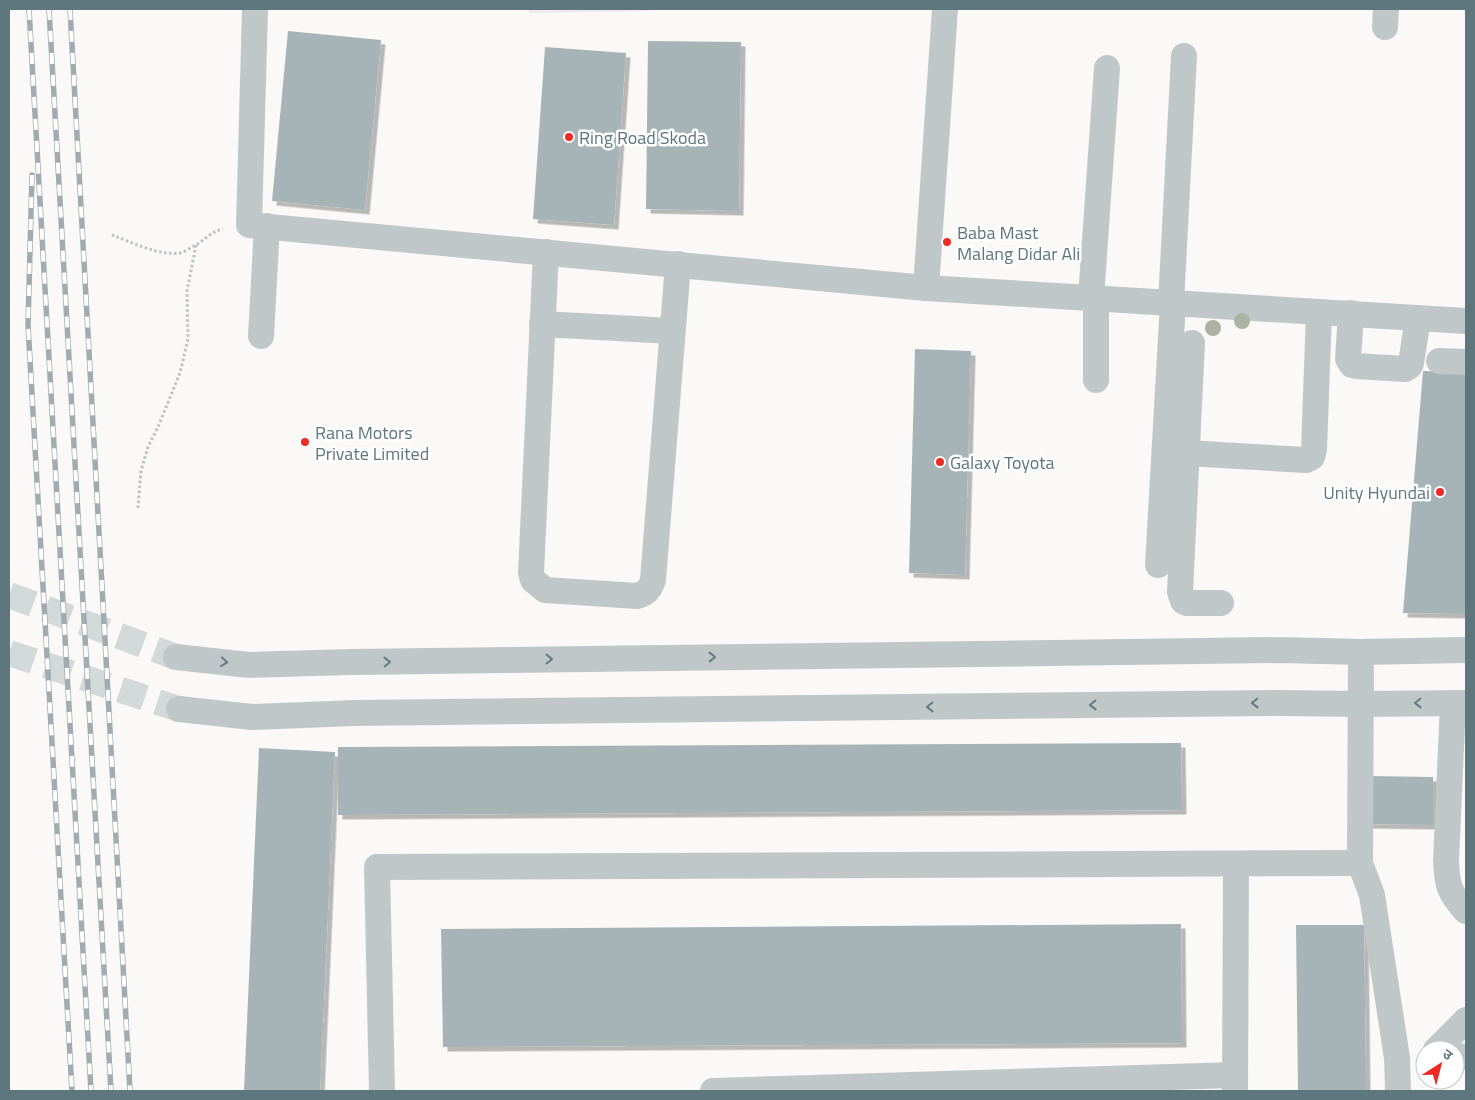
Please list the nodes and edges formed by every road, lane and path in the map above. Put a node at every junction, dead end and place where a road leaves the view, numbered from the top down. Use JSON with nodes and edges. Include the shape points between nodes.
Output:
{"nodes":[{"id":1,"x":255,"y":9,"type":"edge"},
{"id":2,"x":944,"y":9,"type":"edge"},
{"id":3,"x":1184,"y":56,"type":"dead end"},
{"id":4,"x":1107,"y":68,"type":"dead end"},
{"id":5,"x":258,"y":225,"type":"junction"},
{"id":6,"x":112,"y":236,"type":"dead end"},
{"id":7,"x":196,"y":245,"type":"junction"},
{"id":8,"x":546,"y":252,"type":"junction"},
{"id":9,"x":678,"y":264,"type":"junction"},
{"id":10,"x":926,"y":288,"type":"junction"},
{"id":11,"x":1094,"y":298,"type":"junction"},
{"id":12,"x":1172,"y":303,"type":"junction"},
{"id":13,"x":1318,"y":312,"type":"junction"},
{"id":14,"x":1351,"y":314,"type":"junction"},
{"id":15,"x":1418,"y":318,"type":"junction"},
{"id":16,"x":1466,"y":321,"type":"edge"},
{"id":17,"x":542,"y":324,"type":"junction"},
{"id":18,"x":672,"y":331,"type":"junction"},
{"id":19,"x":261,"y":336,"type":"dead end"},
{"id":20,"x":1192,"y":342,"type":"dead end"},
{"id":21,"x":1439,"y":361,"type":"dead end"},
{"id":22,"x":1466,"y":362,"type":"edge"},
{"id":23,"x":1096,"y":380,"type":"dead end"},
{"id":24,"x":1186,"y":453,"type":"junction"},
{"id":25,"x":138,"y":508,"type":"dead end"},
{"id":26,"x":1158,"y":565,"type":"dead end"},
{"id":27,"x":1221,"y":603,"type":"dead end"},
{"id":28,"x":1466,"y":650,"type":"edge"},
{"id":29,"x":1361,"y":652,"type":"junction"},
{"id":30,"x":176,"y":657,"type":"tunnel mouth"},
{"id":31,"x":1460,"y":703,"type":"edge"},
{"id":32,"x":1361,"y":704,"type":"junction"},
{"id":33,"x":179,"y":709,"type":"tunnel mouth"},
{"id":34,"x":1458,"y":753,"type":"edge"},
{"id":35,"x":1236,"y":864,"type":"junction"},
{"id":36,"x":1360,"y":864,"type":"junction"},
{"id":37,"x":1466,"y":911,"type":"edge"},
{"id":38,"x":1466,"y":1020,"type":"edge"},
{"id":39,"x":1446,"y":1040,"type":"edge"},
{"id":40,"x":1415,"y":1055,"type":"edge"},
{"id":41,"x":1397,"y":1058,"type":"junction"},
{"id":42,"x":1235,"y":1083,"type":"edge"},
{"id":43,"x":382,"y":1091,"type":"edge"},
{"id":44,"x":712,"y":1091,"type":"edge"},
{"id":45,"x":1398,"y":1091,"type":"edge"}],
"edges":[{"from":1,"to":5,"type":"street"},
{"from":2,"to":10,"type":"street"},
{"from":3,"to":12,"type":"street"},
{"from":4,"to":11,"type":"street"},
{"from":5,"to":7,"type":"path","via":[[216,230]]},
{"from":5,"to":8,"type":"street"},
{"from":5,"to":19,"type":"street"},
{"from":6,"to":7,"type":"path","via":[[169,252],[181,253]]},
{"from":7,"to":25,"type":"path","via":[[187,290],[188,339],[180,373],[148,447],[141,471]]},
{"from":8,"to":9,"type":"street"},
{"from":8,"to":17,"type":"street"},
{"from":9,"to":10,"type":"street"},
{"from":9,"to":18,"type":"street"},
{"from":10,"to":11,"type":"street"},
{"from":11,"to":12,"type":"street"},
{"from":11,"to":23,"type":"street"},
{"from":12,"to":13,"type":"street"},
{"from":12,"to":26,"type":"street"},
{"from":13,"to":14,"type":"street"},
{"from":13,"to":24,"type":"street","via":[[1312,456],[1306,460]]},
{"from":14,"to":15,"type":"street"},
{"from":14,"to":15,"type":"street","via":[[1348,359],[1352,365],[1405,369],[1411,363]]},
{"from":15,"to":16,"type":"street"},
{"from":17,"to":18,"type":"street"},
{"from":17,"to":18,"type":"street","via":[[533,580],[545,590],[637,596],[645,594],[653,580]]},
{"from":20,"to":24,"type":"street"},
{"from":21,"to":22,"type":"street"},
{"from":24,"to":27,"type":"street","via":[[1181,597],[1186,603]]},
{"from":28,"to":29,"type":"street"},
{"from":30,"to":29,"type":"street","one_way":true,"via":[[250,665],[1280,650]]},
{"from":29,"to":32,"type":"street"},
{"from":31,"to":32,"type":"street","one_way":true},
{"from":31,"to":34,"type":"street"},
{"from":32,"to":33,"type":"street","one_way":true,"via":[[404,712],[252,717]]},
{"from":32,"to":36,"type":"street"},
{"from":34,"to":37,"type":"street","via":[[1446,861],[1449,889]]},
{"from":35,"to":36,"type":"street"},
{"from":35,"to":42,"type":"street"},
{"from":35,"to":43,"type":"street","via":[[377,867]]},
{"from":36,"to":41,"type":"street","via":[[1372,895]]},
{"from":38,"to":39,"type":"street"},
{"from":40,"to":41,"type":"street"},
{"from":41,"to":45,"type":"street"},
{"from":42,"to":44,"type":"street"}]}
